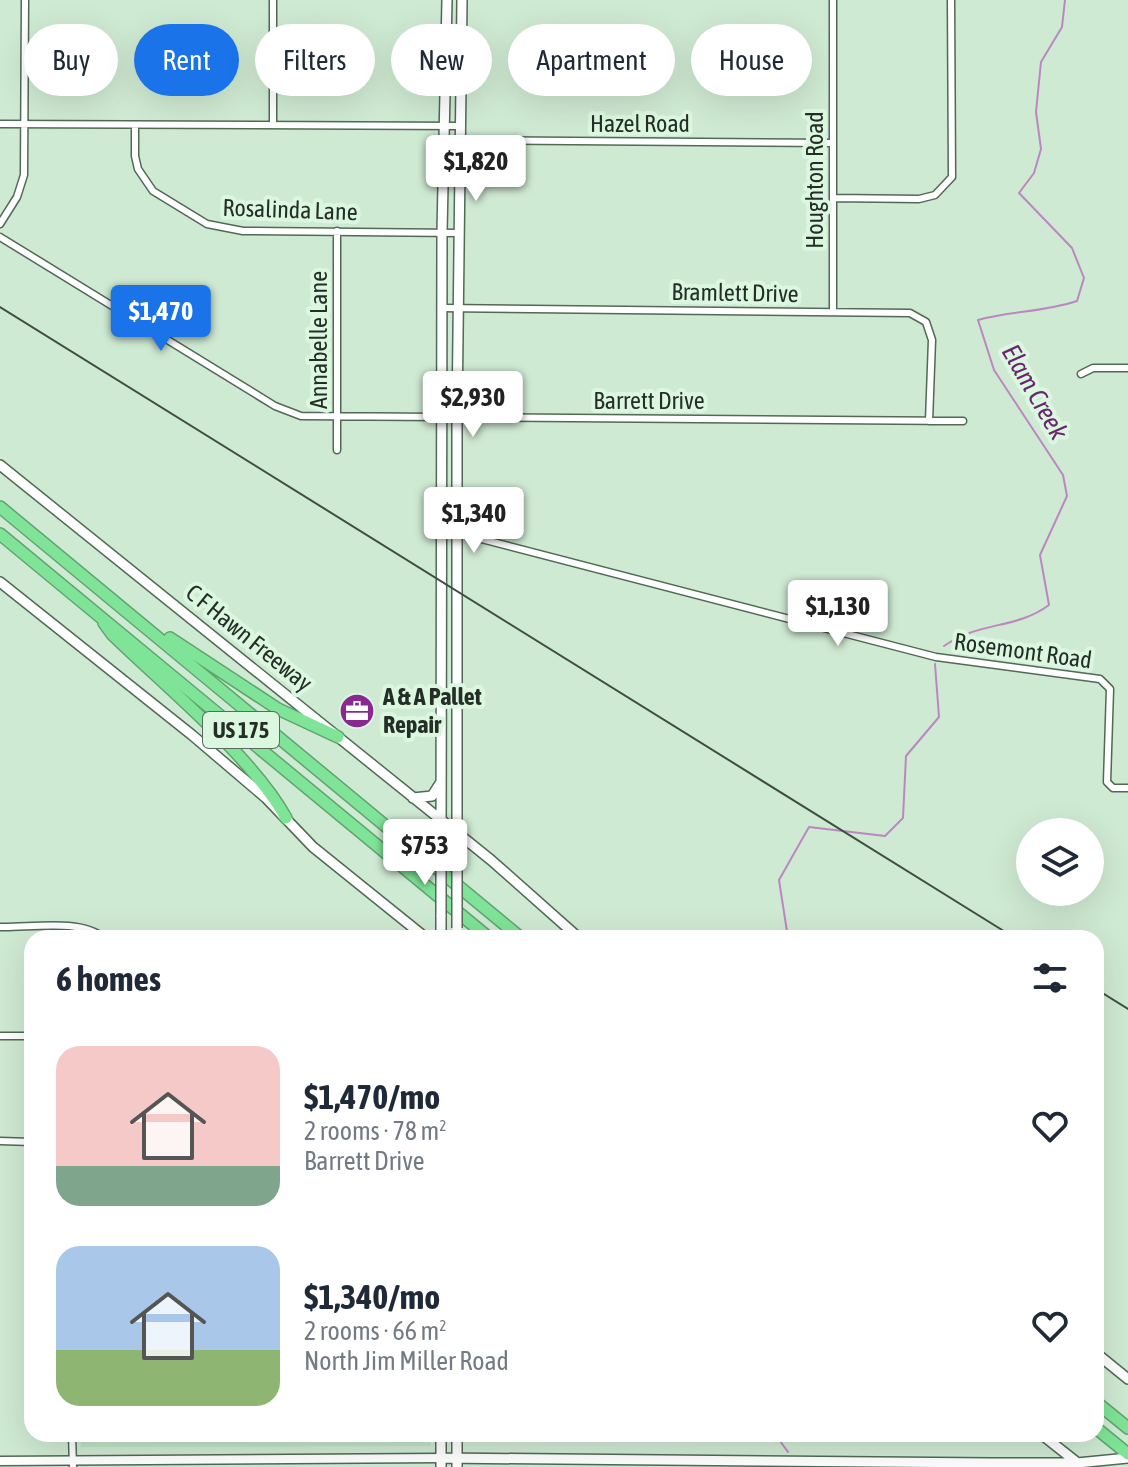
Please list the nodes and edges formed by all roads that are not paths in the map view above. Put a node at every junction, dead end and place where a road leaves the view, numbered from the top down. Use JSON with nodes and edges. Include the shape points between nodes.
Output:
{"nodes":[{"id":1,"x":25,"y":0,"type":"edge"},
{"id":2,"x":273,"y":0,"type":"edge"},
{"id":3,"x":447,"y":0,"type":"edge"},
{"id":4,"x":462,"y":0,"type":"edge"},
{"id":5,"x":833,"y":0,"type":"edge"},
{"id":6,"x":951,"y":0,"type":"edge"},
{"id":7,"x":0,"y":124,"type":"edge"},
{"id":8,"x":24,"y":124,"type":"junction"},
{"id":9,"x":135,"y":125,"type":"junction"},
{"id":10,"x":273,"y":125,"type":"junction"},
{"id":11,"x":446,"y":126,"type":"junction"},
{"id":12,"x":461,"y":126,"type":"junction"},
{"id":13,"x":446,"y":140,"type":"junction"},
{"id":14,"x":461,"y":141,"type":"junction"},
{"id":15,"x":833,"y":143,"type":"junction"},
{"id":16,"x":833,"y":198,"type":"junction"},
{"id":17,"x":0,"y":224,"type":"edge"},
{"id":18,"x":337,"y":231,"type":"junction"},
{"id":19,"x":442,"y":232,"type":"junction"},
{"id":20,"x":458,"y":233,"type":"junction"},
{"id":21,"x":0,"y":237,"type":"edge"},
{"id":22,"x":441,"y":308,"type":"junction"},
{"id":23,"x":457,"y":308,"type":"junction"},
{"id":24,"x":833,"y":312,"type":"junction"},
{"id":25,"x":1128,"y":368,"type":"edge"},
{"id":26,"x":1081,"y":374,"type":"dead end"},
{"id":27,"x":338,"y":416,"type":"junction"},
{"id":28,"x":457,"y":418,"type":"junction"},
{"id":29,"x":441,"y":419,"type":"junction"},
{"id":30,"x":929,"y":421,"type":"junction"},
{"id":31,"x":963,"y":421,"type":"dead end"},
{"id":32,"x":337,"y":450,"type":"dead end"},
{"id":33,"x":0,"y":465,"type":"edge"},
{"id":34,"x":0,"y":507,"type":"edge"},
{"id":35,"x":443,"y":529,"type":"junction"},
{"id":36,"x":457,"y":533,"type":"junction"},
{"id":37,"x":0,"y":534,"type":"edge"},
{"id":38,"x":0,"y":582,"type":"edge"},
{"id":39,"x":98,"y":613,"type":"junction"},
{"id":40,"x":149,"y":628,"type":"junction"},
{"id":41,"x":338,"y":737,"type":"junction"},
{"id":42,"x":444,"y":771,"type":"junction"},
{"id":43,"x":1128,"y":788,"type":"edge"},
{"id":44,"x":413,"y":798,"type":"junction"},
{"id":45,"x":286,"y":818,"type":"junction"},
{"id":46,"x":442,"y":821,"type":"junction"},
{"id":47,"x":458,"y":833,"type":"junction"},
{"id":48,"x":0,"y":927,"type":"edge"},
{"id":49,"x":91,"y":930,"type":"edge"},
{"id":50,"x":416,"y":930,"type":"edge"},
{"id":51,"x":441,"y":930,"type":"edge"},
{"id":52,"x":457,"y":930,"type":"edge"},
{"id":53,"x":479,"y":930,"type":"edge"},
{"id":54,"x":511,"y":930,"type":"edge"},
{"id":55,"x":570,"y":930,"type":"edge"},
{"id":56,"x":0,"y":1036,"type":"edge"},
{"id":57,"x":24,"y":1036,"type":"edge"},
{"id":58,"x":0,"y":1141,"type":"edge"},
{"id":59,"x":24,"y":1142,"type":"edge"},
{"id":60,"x":1104,"y":1360,"type":"edge"},
{"id":61,"x":1128,"y":1379,"type":"edge"},
{"id":62,"x":1104,"y":1408,"type":"edge"},
{"id":63,"x":1128,"y":1428,"type":"edge"},
{"id":64,"x":1104,"y":1435,"type":"edge"},
{"id":65,"x":72,"y":1442,"type":"edge"},
{"id":66,"x":441,"y":1442,"type":"edge"},
{"id":67,"x":457,"y":1442,"type":"edge"},
{"id":68,"x":1051,"y":1442,"type":"edge"},
{"id":69,"x":1128,"y":1456,"type":"edge"},
{"id":70,"x":0,"y":1461,"type":"edge"},
{"id":71,"x":441,"y":1463,"type":"edge"},
{"id":72,"x":457,"y":1463,"type":"edge"},
{"id":73,"x":73,"y":1464,"type":"edge"},
{"id":74,"x":177,"y":1464,"type":"edge"},
{"id":75,"x":284,"y":1464,"type":"edge"},
{"id":76,"x":991,"y":1465,"type":"edge"},
{"id":77,"x":1079,"y":1465,"type":"edge"},
{"id":78,"x":1090,"y":1467,"type":"edge"}],
"edges":[{"from":1,"to":8,"type":"street"},
{"from":2,"to":10,"type":"street"},
{"from":3,"to":11,"type":"main road"},
{"from":4,"to":12,"type":"main road"},
{"from":5,"to":15,"type":"street","name":"Houghton Road"},
{"from":6,"to":16,"type":"street","via":[[952,177],[935,195],[919,199]]},
{"from":7,"to":8,"type":"street"},
{"from":8,"to":9,"type":"street"},
{"from":8,"to":17,"type":"street","via":[[22,186]]},
{"from":9,"to":10,"type":"street"},
{"from":9,"to":18,"type":"street","name":"Rosalinda Lane","via":[[135,156],[145,179],[153,191],[190,216],[243,231]]},
{"from":10,"to":11,"type":"street"},
{"from":11,"to":12,"type":"street"},
{"from":11,"to":13,"type":"main road"},
{"from":12,"to":14,"type":"main road"},
{"from":13,"to":14,"type":"street","name":"Hazel Road"},
{"from":13,"to":19,"type":"main road"},
{"from":14,"to":15,"type":"street","name":"Hazel Road"},
{"from":14,"to":20,"type":"main road"},
{"from":15,"to":16,"type":"street","name":"Houghton Road"},
{"from":16,"to":24,"type":"street","name":"Houghton Road"},
{"from":18,"to":19,"type":"street","name":"Rosalinda Lane"},
{"from":18,"to":27,"type":"street","name":"Annabelle Lane"},
{"from":19,"to":20,"type":"street","name":"Rosalinda Lane"},
{"from":19,"to":22,"type":"main road"},
{"from":20,"to":23,"type":"main road"},
{"from":21,"to":27,"type":"street","name":"Barrett Drive","via":[[275,406],[301,416]]},
{"from":22,"to":23,"type":"street","name":"Bramlett Drive"},
{"from":22,"to":29,"type":"main road"},
{"from":23,"to":24,"type":"street","name":"Bramlett Drive"},
{"from":23,"to":28,"type":"main road"},
{"from":24,"to":30,"type":"street","name":"Bramlett Drive","via":[[910,313],[926,322],[932,340]]},
{"from":25,"to":26,"type":"street","via":[[1093,368]]},
{"from":27,"to":29,"type":"street","name":"Barrett Drive"},
{"from":27,"to":32,"type":"street","name":"Annabelle Lane"},
{"from":28,"to":29,"type":"street","name":"Barrett Drive"},
{"from":28,"to":30,"type":"street","name":"Barrett Drive"},
{"from":28,"to":36,"type":"main road"},
{"from":29,"to":35,"type":"main road"},
{"from":30,"to":31,"type":"street","name":"Barrett Drive"},
{"from":33,"to":41,"type":"main road","name":"C F Hawn Freeway"},
{"from":34,"to":40,"type":"highway","number":"US 175"},
{"from":35,"to":36,"type":"street","name":"Rosemont Road"},
{"from":35,"to":42,"type":"main road"},
{"from":36,"to":43,"type":"street","name":"Rosemont Road","via":[[936,657],[1100,679],[1110,689],[1107,782],[1113,788]]},
{"from":36,"to":47,"type":"main road"},
{"from":37,"to":39,"type":"highway","number":"US 175"},
{"from":38,"to":45,"type":"main road","via":[[192,735]]},
{"from":39,"to":45,"type":"highway","via":[[112,634],[264,785]]},
{"from":39,"to":53,"type":"highway","number":"US 175"},
{"from":40,"to":41,"type":"highway","via":[[194,651],[278,709]]},
{"from":40,"to":54,"type":"highway","number":"US 175"},
{"from":41,"to":44,"type":"main road","name":"C F Hawn Freeway"},
{"from":42,"to":44,"type":"main road","via":[[437,792]]},
{"from":42,"to":46,"type":"main road"},
{"from":44,"to":46,"type":"main road","name":"C F Hawn Freeway"},
{"from":45,"to":50,"type":"main road","via":[[313,847]]},
{"from":46,"to":47,"type":"main road","name":"C F Hawn Freeway"},
{"from":46,"to":51,"type":"main road","bridge":true},
{"from":47,"to":52,"type":"main road","bridge":true},
{"from":47,"to":55,"type":"main road","name":"C F Hawn Freeway"},
{"from":48,"to":49,"type":"street"},
{"from":56,"to":57,"type":"street"},
{"from":58,"to":59,"type":"street"},
{"from":60,"to":61,"type":"main road"},
{"from":62,"to":63,"type":"highway"},
{"from":64,"to":69,"type":"highway"},
{"from":65,"to":73,"type":"street"},
{"from":66,"to":71,"type":"main road"},
{"from":67,"to":72,"type":"main road"},
{"from":68,"to":77,"type":"main road"},
{"from":69,"to":77,"type":"main road"},
{"from":70,"to":73,"type":"street"},
{"from":71,"to":72,"type":"main road"},
{"from":71,"to":75,"type":"street"},
{"from":72,"to":76,"type":"main road"},
{"from":73,"to":74,"type":"street"},
{"from":74,"to":75,"type":"street"},
{"from":76,"to":77,"type":"main road"},
{"from":77,"to":78,"type":"main road"}]}
